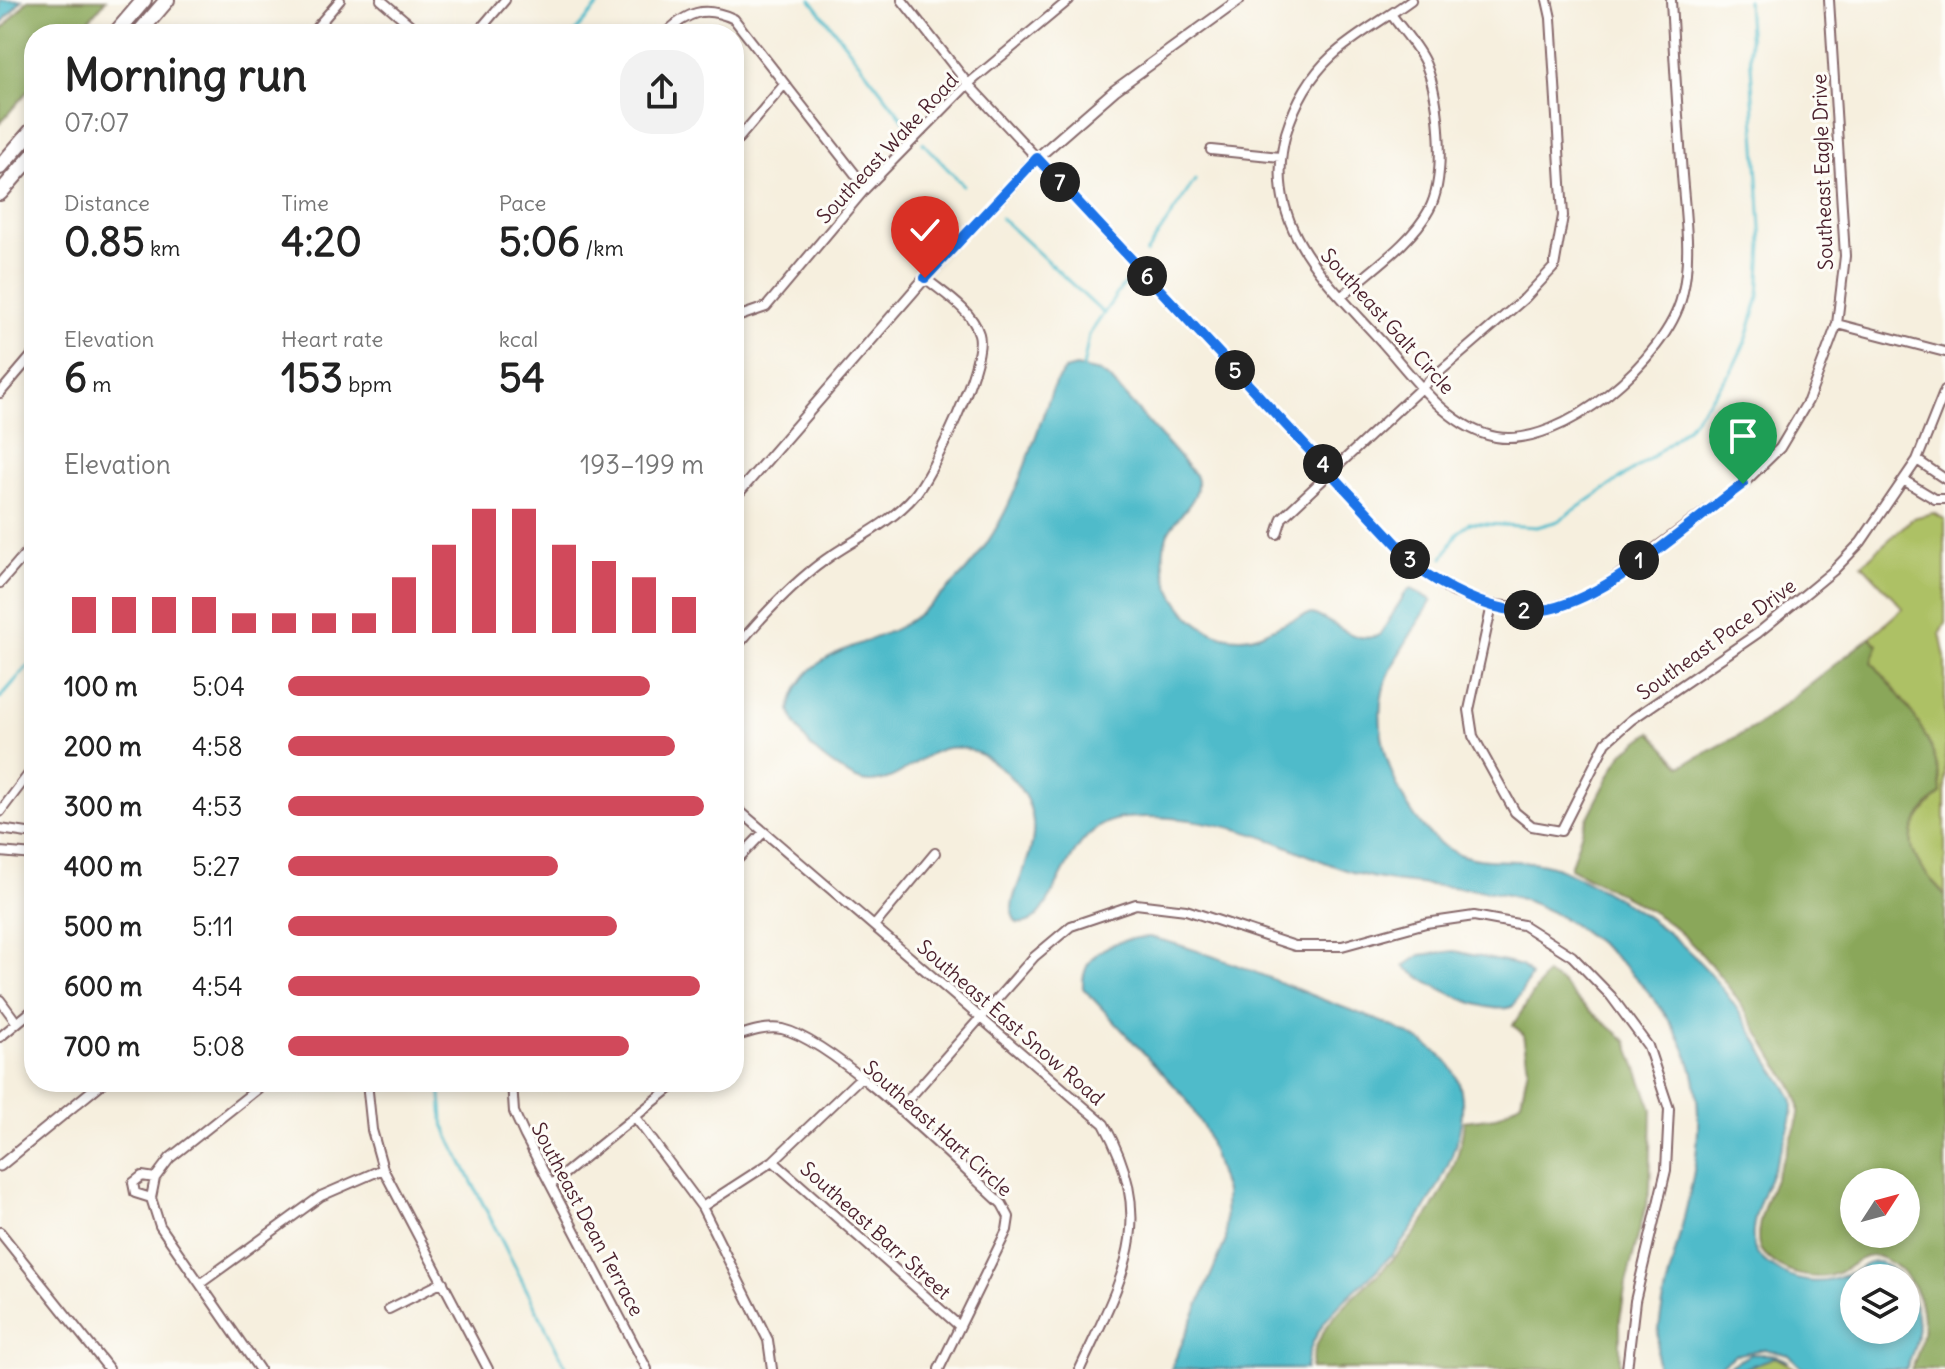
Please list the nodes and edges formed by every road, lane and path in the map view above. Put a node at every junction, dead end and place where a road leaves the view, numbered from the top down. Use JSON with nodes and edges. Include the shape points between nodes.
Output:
{"nodes":[{"id":1,"x":144,"y":0,"type":"edge"},
{"id":2,"x":167,"y":0,"type":"edge"},
{"id":3,"x":340,"y":0,"type":"edge"},
{"id":4,"x":381,"y":0,"type":"edge"},
{"id":5,"x":505,"y":0,"type":"edge"},
{"id":6,"x":902,"y":0,"type":"edge"},
{"id":7,"x":1239,"y":0,"type":"edge"},
{"id":8,"x":1411,"y":0,"type":"edge"},
{"id":9,"x":1547,"y":0,"type":"edge"},
{"id":10,"x":1671,"y":0,"type":"edge"},
{"id":11,"x":1829,"y":0,"type":"edge"},
{"id":12,"x":1062,"y":2,"type":"edge"},
{"id":13,"x":1391,"y":14,"type":"junction"},
{"id":14,"x":124,"y":24,"type":"edge"},
{"id":15,"x":147,"y":24,"type":"edge"},
{"id":16,"x":320,"y":24,"type":"edge"},
{"id":17,"x":409,"y":24,"type":"edge"},
{"id":18,"x":485,"y":24,"type":"edge"},
{"id":19,"x":678,"y":24,"type":"edge"},
{"id":20,"x":739,"y":24,"type":"edge"},
{"id":21,"x":744,"y":29,"type":"edge"},
{"id":22,"x":968,"y":84,"type":"junction"},
{"id":23,"x":783,"y":86,"type":"junction"},
{"id":24,"x":744,"y":132,"type":"edge"},
{"id":25,"x":24,"y":139,"type":"edge"},
{"id":26,"x":1211,"y":150,"type":"dead end"},
{"id":27,"x":1280,"y":157,"type":"junction"},
{"id":28,"x":1037,"y":158,"type":"junction"},
{"id":29,"x":24,"y":165,"type":"edge"},
{"id":30,"x":0,"y":167,"type":"edge"},
{"id":31,"x":866,"y":188,"type":"junction"},
{"id":32,"x":0,"y":193,"type":"edge"},
{"id":33,"x":925,"y":278,"type":"junction"},
{"id":34,"x":1341,"y":297,"type":"junction"},
{"id":35,"x":744,"y":315,"type":"edge"},
{"id":36,"x":1837,"y":324,"type":"junction"},
{"id":37,"x":1945,"y":352,"type":"edge"},
{"id":38,"x":24,"y":365,"type":"edge"},
{"id":39,"x":1422,"y":387,"type":"junction"},
{"id":40,"x":1945,"y":390,"type":"edge"},
{"id":41,"x":0,"y":393,"type":"edge"},
{"id":42,"x":1917,"y":460,"type":"junction"},
{"id":43,"x":1331,"y":473,"type":"junction"},
{"id":44,"x":1945,"y":479,"type":"edge"},
{"id":45,"x":1905,"y":481,"type":"junction"},
{"id":46,"x":744,"y":486,"type":"edge"},
{"id":47,"x":1945,"y":499,"type":"edge"},
{"id":48,"x":1277,"y":534,"type":"dead end"},
{"id":49,"x":24,"y":555,"type":"edge"},
{"id":50,"x":0,"y":583,"type":"edge"},
{"id":51,"x":1492,"y":605,"type":"junction"},
{"id":52,"x":744,"y":639,"type":"edge"},
{"id":53,"x":24,"y":780,"type":"edge"},
{"id":54,"x":0,"y":812,"type":"edge"},
{"id":55,"x":744,"y":815,"type":"edge"},
{"id":56,"x":0,"y":829,"type":"edge"},
{"id":57,"x":24,"y":833,"type":"edge"},
{"id":58,"x":763,"y":833,"type":"junction"},
{"id":59,"x":0,"y":852,"type":"edge"},
{"id":60,"x":744,"y":853,"type":"edge"},
{"id":61,"x":935,"y":853,"type":"dead end"},
{"id":62,"x":24,"y":854,"type":"edge"},
{"id":63,"x":874,"y":926,"type":"junction"},
{"id":64,"x":0,"y":1000,"type":"edge"},
{"id":65,"x":982,"y":1016,"type":"junction"},
{"id":66,"x":24,"y":1017,"type":"edge"},
{"id":67,"x":17,"y":1023,"type":"junction"},
{"id":68,"x":744,"y":1034,"type":"edge"},
{"id":69,"x":0,"y":1037,"type":"edge"},
{"id":70,"x":860,"y":1078,"type":"junction"},
{"id":71,"x":91,"y":1092,"type":"edge"},
{"id":72,"x":253,"y":1092,"type":"edge"},
{"id":73,"x":368,"y":1092,"type":"edge"},
{"id":74,"x":513,"y":1092,"type":"edge"},
{"id":75,"x":666,"y":1092,"type":"edge"},
{"id":76,"x":899,"y":1110,"type":"junction"},
{"id":77,"x":635,"y":1117,"type":"junction"},
{"id":78,"x":773,"y":1161,"type":"junction"},
{"id":79,"x":0,"y":1166,"type":"edge"},
{"id":80,"x":383,"y":1169,"type":"junction"},
{"id":81,"x":155,"y":1178,"type":"junction"},
{"id":82,"x":553,"y":1183,"type":"junction"},
{"id":83,"x":151,"y":1198,"type":"junction"},
{"id":84,"x":702,"y":1207,"type":"junction"},
{"id":85,"x":0,"y":1232,"type":"edge"},
{"id":86,"x":443,"y":1282,"type":"junction"},
{"id":87,"x":201,"y":1283,"type":"junction"},
{"id":88,"x":389,"y":1309,"type":"dead end"},
{"id":89,"x":957,"y":1324,"type":"junction"},
{"id":90,"x":109,"y":1369,"type":"edge"},
{"id":91,"x":259,"y":1369,"type":"edge"},
{"id":92,"x":488,"y":1369,"type":"edge"},
{"id":93,"x":647,"y":1369,"type":"edge"},
{"id":94,"x":772,"y":1369,"type":"edge"},
{"id":95,"x":939,"y":1369,"type":"edge"},
{"id":96,"x":1080,"y":1369,"type":"edge"},
{"id":97,"x":1627,"y":1369,"type":"edge"}],
"edges":[{"from":1,"to":14,"type":"highway"},
{"from":2,"to":15,"type":"highway"},
{"from":3,"to":16,"type":"street"},
{"from":4,"to":17,"type":"street"},
{"from":5,"to":18,"type":"street"},
{"from":6,"to":22,"type":"street","name":"Southeast Eagle Drive"},
{"from":7,"to":28,"type":"street","via":[[1115,90]]},
{"from":8,"to":13,"type":"street","name":"Southeast Galt Circle"},
{"from":9,"to":39,"type":"street","via":[[1563,216],[1554,267]]},
{"from":10,"to":39,"type":"street","name":"Southeast Galt Circle","via":[[1687,252],[1682,298],[1668,332],[1635,371],[1543,433],[1497,437],[1478,431]]},
{"from":11,"to":36,"type":"street","name":"Southeast Eagle Drive","via":[[1845,256]]},
{"from":12,"to":22,"type":"street","name":"Southeast Wake Road"},
{"from":13,"to":27,"type":"street","name":"Southeast Galt Circle","via":[[1332,56],[1315,76],[1292,114]]},
{"from":13,"to":34,"type":"street","via":[[1425,63],[1436,100],[1438,174],[1430,208],[1417,228]]},
{"from":19,"to":20,"type":"street","via":[[693,12],[715,10]]},
{"from":21,"to":23,"type":"street"},
{"from":22,"to":28,"type":"street","name":"Southeast Eagle Drive"},
{"from":22,"to":31,"type":"street","name":"Southeast Wake Road"},
{"from":23,"to":24,"type":"street"},
{"from":23,"to":31,"type":"street"},
{"from":25,"to":30,"type":"highway"},
{"from":26,"to":27,"type":"street"},
{"from":27,"to":34,"type":"street","name":"Southeast Galt Circle","via":[[1280,191],[1290,226],[1309,261]]},
{"from":28,"to":33,"type":"street"},
{"from":28,"to":43,"type":"street","name":"Southeast Eagle Drive"},
{"from":29,"to":32,"type":"highway"},
{"from":31,"to":35,"type":"street","name":"Southeast Wake Road","via":[[766,307]]},
{"from":33,"to":46,"type":"street"},
{"from":33,"to":52,"type":"street","via":[[963,309],[979,335],[978,362],[935,459],[914,497],[793,586]]},
{"from":34,"to":39,"type":"street","name":"Southeast Galt Circle"},
{"from":36,"to":37,"type":"street"},
{"from":36,"to":51,"type":"street","name":"Southeast Eagle Drive","via":[[1808,401],[1780,448],[1743,484],[1594,593],[1548,609]]},
{"from":38,"to":41,"type":"street"},
{"from":39,"to":43,"type":"street"},
{"from":40,"to":42,"type":"street","name":"Southeast Pace Drive"},
{"from":42,"to":44,"type":"street"},
{"from":42,"to":45,"type":"street","name":"Southeast Pace Drive"},
{"from":43,"to":48,"type":"street","via":[[1282,518]]},
{"from":43,"to":51,"type":"street","name":"Southeast Eagle Drive","via":[[1423,572],[1453,592]]},
{"from":45,"to":47,"type":"street","via":[[1935,499]]},
{"from":45,"to":51,"type":"street","name":"Southeast Pace Drive","via":[[1833,571],[1758,633],[1606,742],[1561,831],[1532,826],[1515,812],[1473,736],[1469,710]]},
{"from":49,"to":50,"type":"street"},
{"from":53,"to":54,"type":"street"},
{"from":55,"to":58,"type":"street","name":"Southeast East Snow Road"},
{"from":56,"to":57,"type":"street"},
{"from":58,"to":60,"type":"street"},
{"from":58,"to":63,"type":"street","name":"Southeast East Snow Road"},
{"from":59,"to":62,"type":"street"},
{"from":61,"to":63,"type":"street"},
{"from":63,"to":65,"type":"street","name":"Southeast East Snow Road"},
{"from":64,"to":67,"type":"street"},
{"from":65,"to":76,"type":"street"},
{"from":65,"to":96,"type":"street","name":"Southeast East Snow Road","via":[[1104,1124],[1130,1185],[1129,1252]]},
{"from":65,"to":97,"type":"street","via":[[1034,957],[1071,926],[1136,904],[1186,910],[1295,946],[1342,946],[1474,916],[1523,925],[1572,956],[1611,996],[1648,1046],[1669,1109],[1666,1170],[1635,1301]]},
{"from":66,"to":67,"type":"street"},
{"from":67,"to":69,"type":"street"},
{"from":68,"to":70,"type":"street","name":"Southeast Hart Circle","via":[[780,1029],[806,1038]]},
{"from":70,"to":76,"type":"street","name":"Southeast Hart Circle"},
{"from":70,"to":78,"type":"street"},
{"from":71,"to":79,"type":"street"},
{"from":72,"to":81,"type":"street","via":[[170,1158]]},
{"from":73,"to":80,"type":"street"},
{"from":74,"to":82,"type":"street","name":"Southeast Dean Terrace","via":[[514,1112]]},
{"from":75,"to":77,"type":"street"},
{"from":76,"to":89,"type":"street","name":"Southeast Hart Circle","via":[[1002,1204],[1009,1217]]},
{"from":77,"to":82,"type":"street"},
{"from":77,"to":84,"type":"street"},
{"from":78,"to":84,"type":"street"},
{"from":78,"to":89,"type":"street","name":"Southeast Barr Street"},
{"from":80,"to":86,"type":"street"},
{"from":80,"to":87,"type":"street","via":[[321,1196]]},
{"from":81,"to":83,"type":"street"},
{"from":81,"to":83,"type":"street","via":[[142,1176],[133,1183],[139,1196]]},
{"from":82,"to":93,"type":"street","name":"Southeast Dean Terrace"},
{"from":83,"to":87,"type":"street","via":[[160,1226]]},
{"from":84,"to":94,"type":"street","via":[[768,1340]]},
{"from":85,"to":90,"type":"street"},
{"from":86,"to":88,"type":"street"},
{"from":86,"to":92,"type":"street"},
{"from":87,"to":91,"type":"street"},
{"from":89,"to":95,"type":"street","name":"Southeast Hart Circle"}]}
